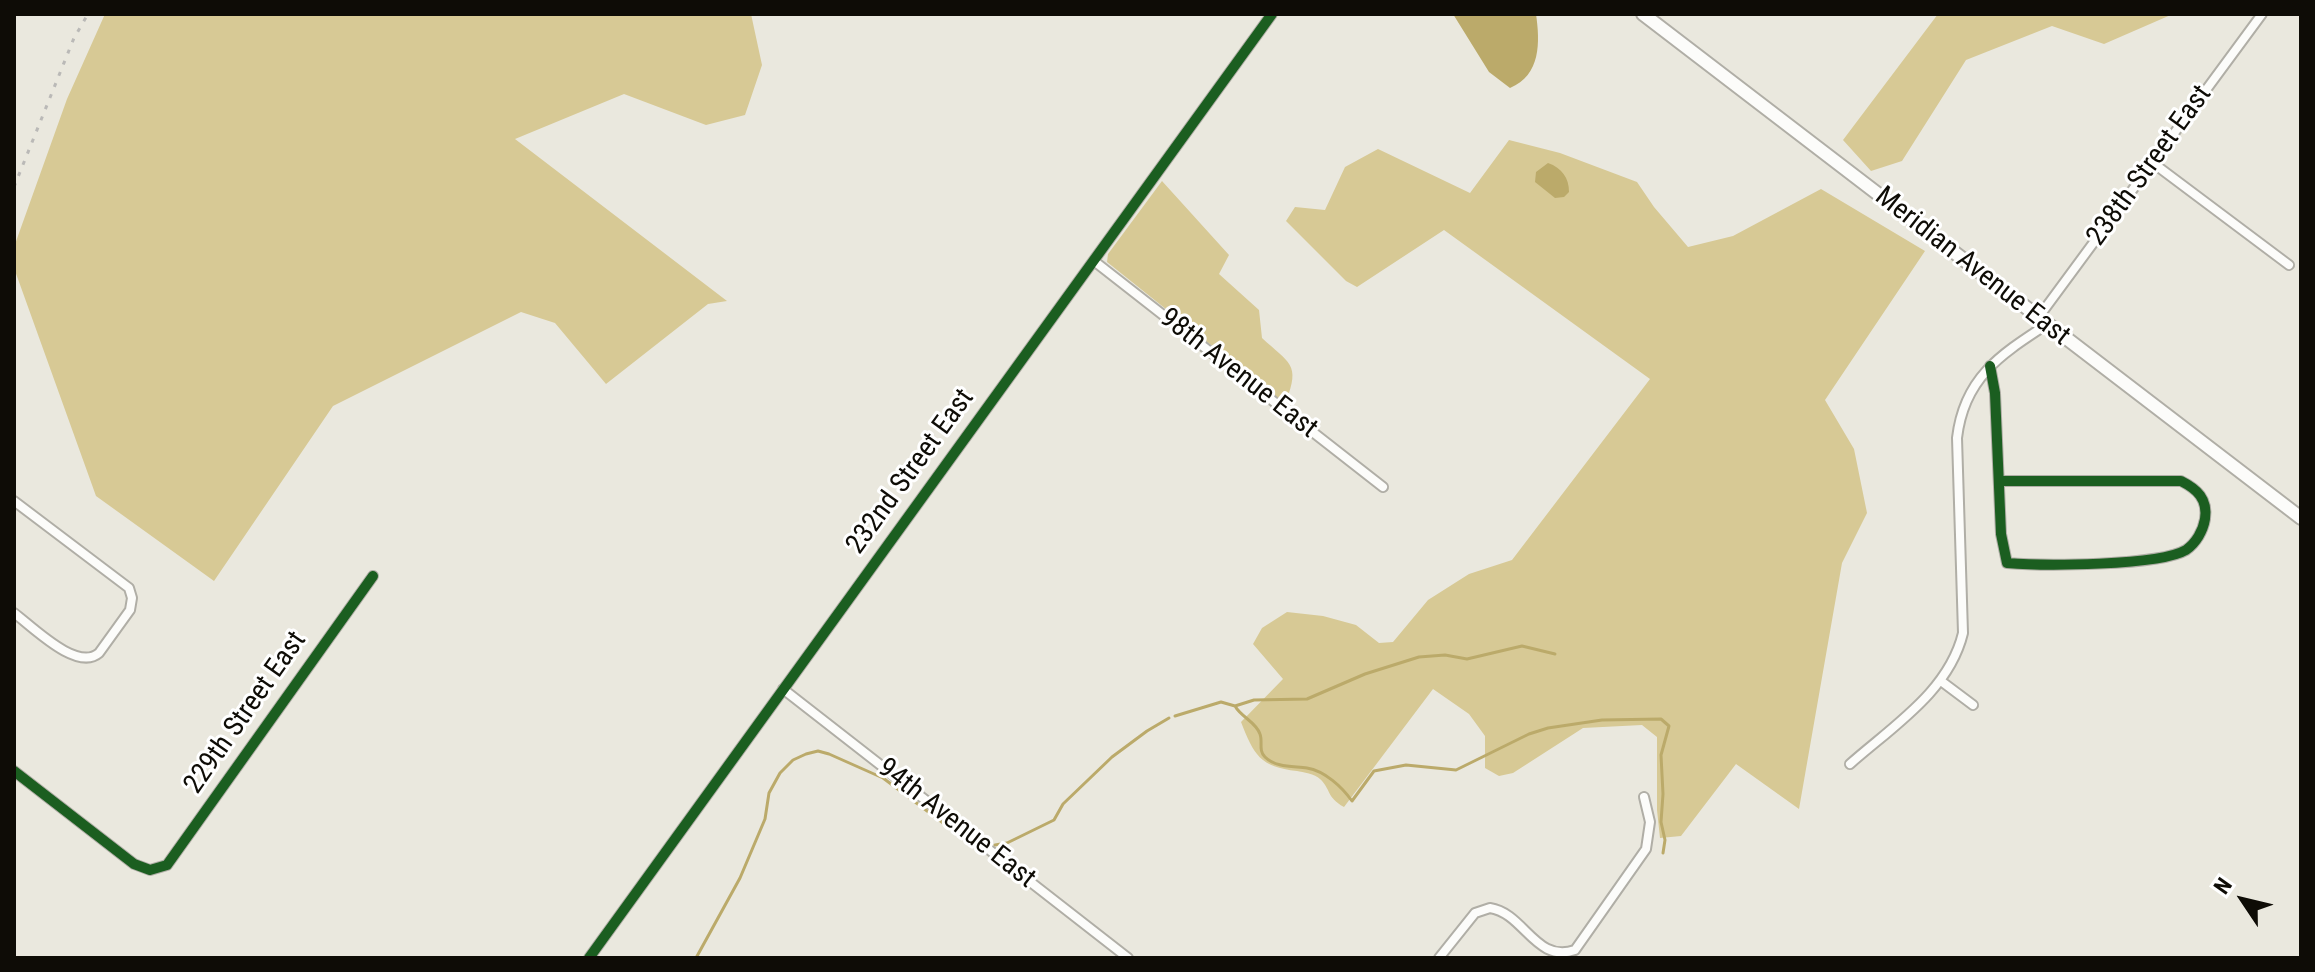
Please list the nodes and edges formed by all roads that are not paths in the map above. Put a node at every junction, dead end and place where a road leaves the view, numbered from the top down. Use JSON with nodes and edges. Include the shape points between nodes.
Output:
{"nodes":[{"id":1,"x":1272,"y":14,"type":"edge"},
{"id":2,"x":1643,"y":14,"type":"edge"},
{"id":3,"x":2262,"y":14,"type":"edge"},
{"id":4,"x":2153,"y":163,"type":"junction"},
{"id":5,"x":1094,"y":261,"type":"junction"},
{"id":6,"x":2289,"y":265,"type":"dead end"},
{"id":7,"x":2042,"y":322,"type":"junction"},
{"id":8,"x":1990,"y":366,"type":"junction"},
{"id":9,"x":1999,"y":481,"type":"junction"},
{"id":10,"x":1383,"y":487,"type":"dead end"},
{"id":11,"x":14,"y":501,"type":"edge"},
{"id":12,"x":2301,"y":518,"type":"edge"},
{"id":13,"x":373,"y":576,"type":"dead end"},
{"id":14,"x":14,"y":613,"type":"edge"},
{"id":15,"x":1941,"y":681,"type":"junction"},
{"id":16,"x":783,"y":689,"type":"junction"},
{"id":17,"x":1973,"y":705,"type":"dead end"},
{"id":18,"x":1850,"y":764,"type":"dead end"},
{"id":19,"x":14,"y":771,"type":"edge"},
{"id":20,"x":1644,"y":797,"type":"dead end"},
{"id":21,"x":589,"y":958,"type":"edge"},
{"id":22,"x":1128,"y":958,"type":"edge"},
{"id":23,"x":1439,"y":958,"type":"edge"}],
"edges":[{"from":1,"to":5,"type":"street","name":"232nd Street East"},
{"from":2,"to":7,"type":"main road","name":"Meridian Avenue East"},
{"from":3,"to":4,"type":"street","name":"238th Street East"},
{"from":4,"to":6,"type":"street"},
{"from":4,"to":7,"type":"street","name":"238th Street East"},
{"from":5,"to":10,"type":"street","name":"98th Avenue East"},
{"from":5,"to":16,"type":"street","name":"232nd Street East"},
{"from":7,"to":8,"type":"street","name":"238th Street East"},
{"from":7,"to":12,"type":"main road","name":"Meridian Avenue East"},
{"from":8,"to":9,"type":"street"},
{"from":8,"to":15,"type":"street","name":"238th Street East","via":[[1967,396],[1959,422],[1963,633]]},
{"from":9,"to":9,"type":"street","via":[[2007,563],[2163,559],[2192,545],[2204,524],[2203,499],[2181,481]]},
{"from":11,"to":14,"type":"street","via":[[112,573],[132,598],[126,618],[87,659],[73,656]]},
{"from":13,"to":19,"type":"street","name":"229th Street East","via":[[170,862],[153,869],[134,864]]},
{"from":15,"to":17,"type":"street"},
{"from":15,"to":18,"type":"street"},
{"from":16,"to":21,"type":"street","name":"232nd Street East"},
{"from":16,"to":22,"type":"street","name":"94th Avenue East"},
{"from":20,"to":23,"type":"street","via":[[1650,822],[1646,849],[1575,950],[1562,954],[1548,949],[1500,910],[1483,908]]}]}
